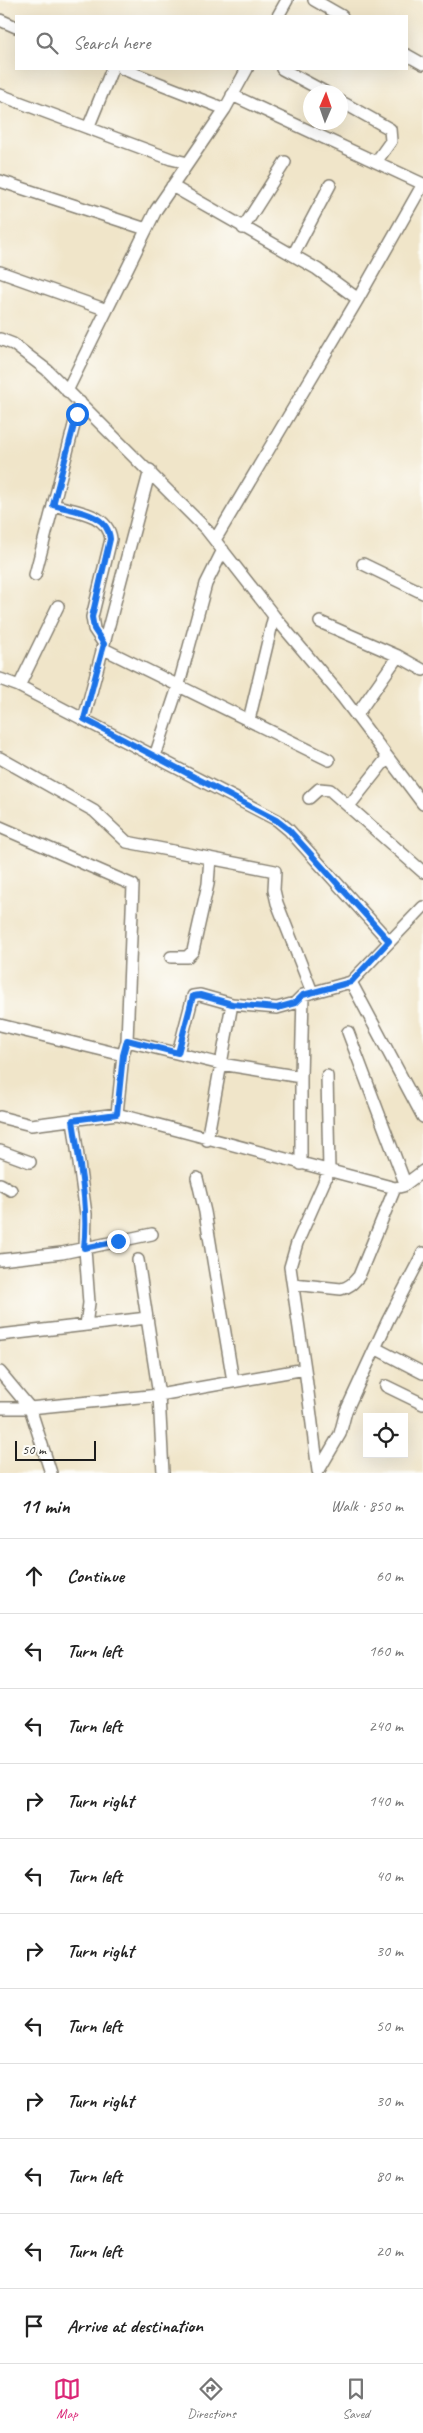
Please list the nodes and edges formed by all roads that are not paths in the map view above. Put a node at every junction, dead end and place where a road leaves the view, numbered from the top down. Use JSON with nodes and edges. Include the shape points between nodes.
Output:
{"nodes":[{"id":1,"x":287,"y":0,"type":"edge"},
{"id":2,"x":314,"y":0,"type":"edge"},
{"id":3,"x":279,"y":15,"type":"edge"},
{"id":4,"x":340,"y":15,"type":"edge"},
{"id":5,"x":0,"y":20,"type":"edge"},
{"id":6,"x":15,"y":27,"type":"edge"},
{"id":7,"x":408,"y":55,"type":"edge"},
{"id":8,"x":423,"y":64,"type":"edge"},
{"id":9,"x":112,"y":70,"type":"edge"},
{"id":10,"x":126,"y":70,"type":"edge"},
{"id":11,"x":246,"y":70,"type":"edge"},
{"id":12,"x":284,"y":70,"type":"edge"},
{"id":13,"x":312,"y":85,"type":"edge"},
{"id":14,"x":0,"y":95,"type":"edge"},
{"id":15,"x":232,"y":95,"type":"junction"},
{"id":16,"x":348,"y":105,"type":"edge"},
{"id":17,"x":225,"y":109,"type":"junction"},
{"id":18,"x":88,"y":128,"type":"junction"},
{"id":19,"x":285,"y":162,"type":"dead end"},
{"id":20,"x":376,"y":162,"type":"junction"},
{"id":21,"x":188,"y":163,"type":"junction"},
{"id":22,"x":0,"y":181,"type":"edge"},
{"id":23,"x":423,"y":184,"type":"edge"},
{"id":24,"x":330,"y":185,"type":"dead end"},
{"id":25,"x":172,"y":186,"type":"junction"},
{"id":26,"x":243,"y":228,"type":"junction"},
{"id":27,"x":146,"y":229,"type":"junction"},
{"id":28,"x":292,"y":255,"type":"junction"},
{"id":29,"x":0,"y":272,"type":"edge"},
{"id":30,"x":358,"y":300,"type":"junction"},
{"id":31,"x":107,"y":310,"type":"junction"},
{"id":32,"x":0,"y":339,"type":"edge"},
{"id":33,"x":67,"y":391,"type":"junction"},
{"id":34,"x":80,"y":402,"type":"junction"},
{"id":35,"x":150,"y":470,"type":"junction"},
{"id":36,"x":53,"y":505,"type":"junction"},
{"id":37,"x":215,"y":540,"type":"junction"},
{"id":38,"x":223,"y":550,"type":"junction"},
{"id":39,"x":362,"y":564,"type":"dead end"},
{"id":40,"x":35,"y":575,"type":"dead end"},
{"id":41,"x":423,"y":593,"type":"edge"},
{"id":42,"x":58,"y":606,"type":"dead end"},
{"id":43,"x":274,"y":616,"type":"junction"},
{"id":44,"x":320,"y":622,"type":"dead end"},
{"id":45,"x":103,"y":646,"type":"junction"},
{"id":46,"x":398,"y":656,"type":"junction"},
{"id":47,"x":423,"y":670,"type":"edge"},
{"id":48,"x":0,"y":679,"type":"edge"},
{"id":49,"x":179,"y":684,"type":"junction"},
{"id":50,"x":19,"y":686,"type":"junction"},
{"id":51,"x":356,"y":716,"type":"junction"},
{"id":52,"x":84,"y":719,"type":"junction"},
{"id":53,"x":249,"y":720,"type":"junction"},
{"id":54,"x":155,"y":756,"type":"junction"},
{"id":55,"x":0,"y":758,"type":"edge"},
{"id":56,"x":387,"y":758,"type":"junction"},
{"id":57,"x":329,"y":760,"type":"dead end"},
{"id":58,"x":309,"y":798,"type":"dead end"},
{"id":59,"x":423,"y":804,"type":"edge"},
{"id":60,"x":349,"y":806,"type":"junction"},
{"id":61,"x":0,"y":827,"type":"edge"},
{"id":62,"x":210,"y":858,"type":"junction"},
{"id":63,"x":423,"y":872,"type":"edge"},
{"id":64,"x":423,"y":907,"type":"edge"},
{"id":65,"x":389,"y":941,"type":"junction"},
{"id":66,"x":171,"y":957,"type":"dead end"},
{"id":67,"x":351,"y":982,"type":"junction"},
{"id":68,"x":308,"y":994,"type":"junction"},
{"id":69,"x":232,"y":1004,"type":"junction"},
{"id":70,"x":0,"y":1025,"type":"edge"},
{"id":71,"x":348,"y":1032,"type":"dead end"},
{"id":72,"x":127,"y":1040,"type":"junction"},
{"id":73,"x":178,"y":1053,"type":"junction"},
{"id":74,"x":123,"y":1055,"type":"junction"},
{"id":75,"x":221,"y":1064,"type":"junction"},
{"id":76,"x":327,"y":1076,"type":"dead end"},
{"id":77,"x":301,"y":1077,"type":"junction"},
{"id":78,"x":117,"y":1114,"type":"junction"},
{"id":79,"x":0,"y":1117,"type":"edge"},
{"id":80,"x":423,"y":1117,"type":"edge"},
{"id":81,"x":73,"y":1120,"type":"junction"},
{"id":82,"x":207,"y":1140,"type":"junction"},
{"id":83,"x":0,"y":1151,"type":"edge"},
{"id":84,"x":30,"y":1162,"type":"dead end"},
{"id":85,"x":301,"y":1164,"type":"junction"},
{"id":86,"x":329,"y":1171,"type":"junction"},
{"id":87,"x":423,"y":1171,"type":"edge"},
{"id":88,"x":197,"y":1178,"type":"dead end"},
{"id":89,"x":0,"y":1184,"type":"edge"},
{"id":90,"x":400,"y":1185,"type":"junction"},
{"id":91,"x":12,"y":1190,"type":"dead end"},
{"id":92,"x":152,"y":1234,"type":"dead end"},
{"id":93,"x":84,"y":1248,"type":"junction"},
{"id":94,"x":423,"y":1253,"type":"edge"},
{"id":95,"x":0,"y":1260,"type":"edge"},
{"id":96,"x":138,"y":1260,"type":"dead end"},
{"id":97,"x":293,"y":1284,"type":"junction"},
{"id":98,"x":147,"y":1318,"type":"junction"},
{"id":99,"x":86,"y":1325,"type":"junction"},
{"id":100,"x":0,"y":1335,"type":"edge"},
{"id":101,"x":375,"y":1348,"type":"junction"},
{"id":102,"x":305,"y":1369,"type":"junction"},
{"id":103,"x":0,"y":1372,"type":"edge"},
{"id":104,"x":423,"y":1373,"type":"edge"},
{"id":105,"x":233,"y":1382,"type":"junction"},
{"id":106,"x":386,"y":1386,"type":"dead end"},
{"id":107,"x":159,"y":1395,"type":"junction"},
{"id":108,"x":423,"y":1404,"type":"edge"},
{"id":109,"x":0,"y":1408,"type":"edge"},
{"id":110,"x":30,"y":1408,"type":"junction"},
{"id":111,"x":318,"y":1472,"type":"edge"},
{"id":112,"x":51,"y":1473,"type":"edge"},
{"id":113,"x":163,"y":1473,"type":"edge"}],
"edges":[{"from":1,"to":3,"type":"street"},
{"from":2,"to":4,"type":"street"},
{"from":5,"to":6,"type":"street"},
{"from":7,"to":8,"type":"street"},
{"from":9,"to":18,"type":"street"},
{"from":10,"to":17,"type":"street"},
{"from":11,"to":15,"type":"street"},
{"from":12,"to":13,"type":"street"},
{"from":14,"to":18,"type":"street"},
{"from":15,"to":17,"type":"street"},
{"from":15,"to":20,"type":"street"},
{"from":16,"to":20,"type":"street","via":[[390,129],[391,141]]},
{"from":17,"to":21,"type":"street"},
{"from":18,"to":21,"type":"street"},
{"from":19,"to":26,"type":"street"},
{"from":20,"to":23,"type":"street"},
{"from":21,"to":25,"type":"street"},
{"from":22,"to":27,"type":"street"},
{"from":23,"to":30,"type":"street"},
{"from":24,"to":28,"type":"street"},
{"from":25,"to":26,"type":"street"},
{"from":25,"to":27,"type":"street"},
{"from":26,"to":28,"type":"street"},
{"from":27,"to":31,"type":"street"},
{"from":28,"to":30,"type":"street","via":[[317,268]]},
{"from":29,"to":31,"type":"street"},
{"from":30,"to":37,"type":"street"},
{"from":31,"to":33,"type":"street"},
{"from":32,"to":33,"type":"street","via":[[32,356]]},
{"from":33,"to":34,"type":"street"},
{"from":34,"to":35,"type":"street"},
{"from":34,"to":36,"type":"street"},
{"from":35,"to":37,"type":"street"},
{"from":35,"to":45,"type":"street"},
{"from":36,"to":40,"type":"street"},
{"from":36,"to":45,"type":"street","via":[[100,519],[110,530],[92,617]]},
{"from":37,"to":38,"type":"street"},
{"from":38,"to":43,"type":"street"},
{"from":38,"to":49,"type":"street","via":[[206,584]]},
{"from":39,"to":41,"type":"street"},
{"from":42,"to":50,"type":"street"},
{"from":43,"to":51,"type":"street"},
{"from":43,"to":53,"type":"street"},
{"from":44,"to":46,"type":"street"},
{"from":45,"to":49,"type":"street"},
{"from":45,"to":52,"type":"street"},
{"from":46,"to":47,"type":"street"},
{"from":46,"to":51,"type":"street"},
{"from":48,"to":50,"type":"street"},
{"from":49,"to":53,"type":"street"},
{"from":49,"to":54,"type":"street"},
{"from":50,"to":52,"type":"street"},
{"from":51,"to":56,"type":"street"},
{"from":52,"to":54,"type":"street"},
{"from":53,"to":57,"type":"street"},
{"from":54,"to":65,"type":"street","via":[[260,811],[289,830]]},
{"from":55,"to":62,"type":"street","via":[[94,811],[127,842]]},
{"from":56,"to":59,"type":"street"},
{"from":56,"to":60,"type":"street"},
{"from":58,"to":60,"type":"street","via":[[314,791],[325,788]]},
{"from":60,"to":63,"type":"street"},
{"from":61,"to":72,"type":"street","via":[[133,885]]},
{"from":62,"to":66,"type":"street","via":[[207,890],[193,951],[187,957]]},
{"from":62,"to":68,"type":"street","via":[[275,871],[277,903]]},
{"from":64,"to":65,"type":"street"},
{"from":65,"to":67,"type":"street"},
{"from":67,"to":68,"type":"street"},
{"from":67,"to":80,"type":"street"},
{"from":68,"to":69,"type":"street","via":[[295,1003],[277,1008]]},
{"from":68,"to":77,"type":"street"},
{"from":69,"to":73,"type":"street","via":[[193,996]]},
{"from":69,"to":75,"type":"street"},
{"from":70,"to":74,"type":"street"},
{"from":71,"to":90,"type":"street"},
{"from":72,"to":73,"type":"street"},
{"from":72,"to":74,"type":"street"},
{"from":73,"to":75,"type":"street"},
{"from":74,"to":78,"type":"street"},
{"from":75,"to":77,"type":"street"},
{"from":75,"to":82,"type":"street"},
{"from":76,"to":86,"type":"street"},
{"from":77,"to":85,"type":"street"},
{"from":78,"to":81,"type":"street"},
{"from":78,"to":82,"type":"street"},
{"from":79,"to":81,"type":"street","via":[[31,1125]]},
{"from":81,"to":93,"type":"street","via":[[85,1200]]},
{"from":82,"to":85,"type":"street"},
{"from":83,"to":84,"type":"street"},
{"from":85,"to":86,"type":"street"},
{"from":86,"to":90,"type":"street"},
{"from":86,"to":97,"type":"street","via":[[292,1258]]},
{"from":87,"to":90,"type":"street"},
{"from":88,"to":105,"type":"street"},
{"from":89,"to":91,"type":"street"},
{"from":90,"to":97,"type":"street","via":[[359,1276],[348,1288]]},
{"from":92,"to":93,"type":"street"},
{"from":93,"to":95,"type":"street"},
{"from":93,"to":99,"type":"street","via":[[89,1283]]},
{"from":94,"to":101,"type":"street"},
{"from":96,"to":98,"type":"street"},
{"from":97,"to":102,"type":"street"},
{"from":98,"to":99,"type":"street"},
{"from":98,"to":107,"type":"street"},
{"from":99,"to":100,"type":"street"},
{"from":101,"to":104,"type":"street"},
{"from":101,"to":111,"type":"street","via":[[346,1411],[340,1434]]},
{"from":102,"to":105,"type":"street"},
{"from":102,"to":111,"type":"street"},
{"from":103,"to":110,"type":"street"},
{"from":105,"to":107,"type":"street"},
{"from":106,"to":108,"type":"street"},
{"from":107,"to":110,"type":"street"},
{"from":107,"to":113,"type":"street"},
{"from":109,"to":110,"type":"street"},
{"from":110,"to":112,"type":"street"}]}
